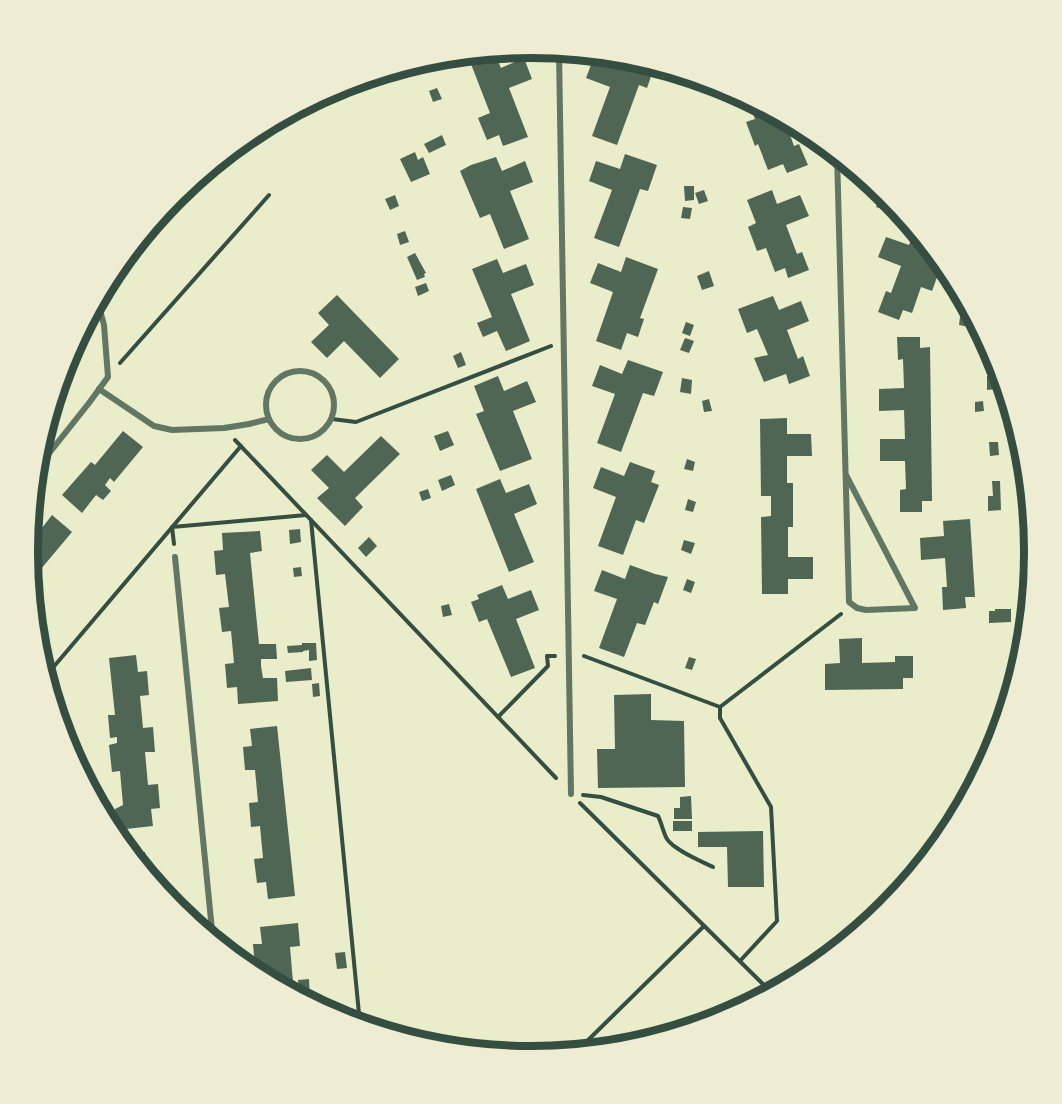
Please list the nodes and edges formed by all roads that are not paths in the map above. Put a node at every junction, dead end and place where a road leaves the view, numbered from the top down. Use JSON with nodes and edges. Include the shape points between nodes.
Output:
{"nodes":[{"id":1,"x":559,"y":60,"type":"edge"},
{"id":2,"x":837,"y":165,"type":"edge"},
{"id":3,"x":100,"y":312,"type":"edge"},
{"id":4,"x":99,"y":388,"type":"junction"},
{"id":5,"x":268,"y":419,"type":"junction"},
{"id":6,"x":47,"y":456,"type":"edge"},
{"id":7,"x":846,"y":475,"type":"junction"},
{"id":8,"x":175,"y":557,"type":"road end"},
{"id":9,"x":571,"y":794,"type":"road end"},
{"id":10,"x":212,"y":928,"type":"edge"}],
"edges":[{"from":1,"to":9,"type":"street"},
{"from":2,"to":7,"type":"street"},
{"from":3,"to":4,"type":"street","via":[[108,377]]},
{"from":4,"to":5,"type":"street","via":[[154,426],[172,430],[224,428]]},
{"from":4,"to":6,"type":"street"},
{"from":5,"to":5,"type":"street","via":[[266,396],[271,385],[288,372],[310,371],[328,385],[335,407],[332,419],[316,435],[293,439],[273,427]]},
{"from":7,"to":7,"type":"street","via":[[849,602],[866,610],[915,608]]},
{"from":8,"to":10,"type":"street"}]}
